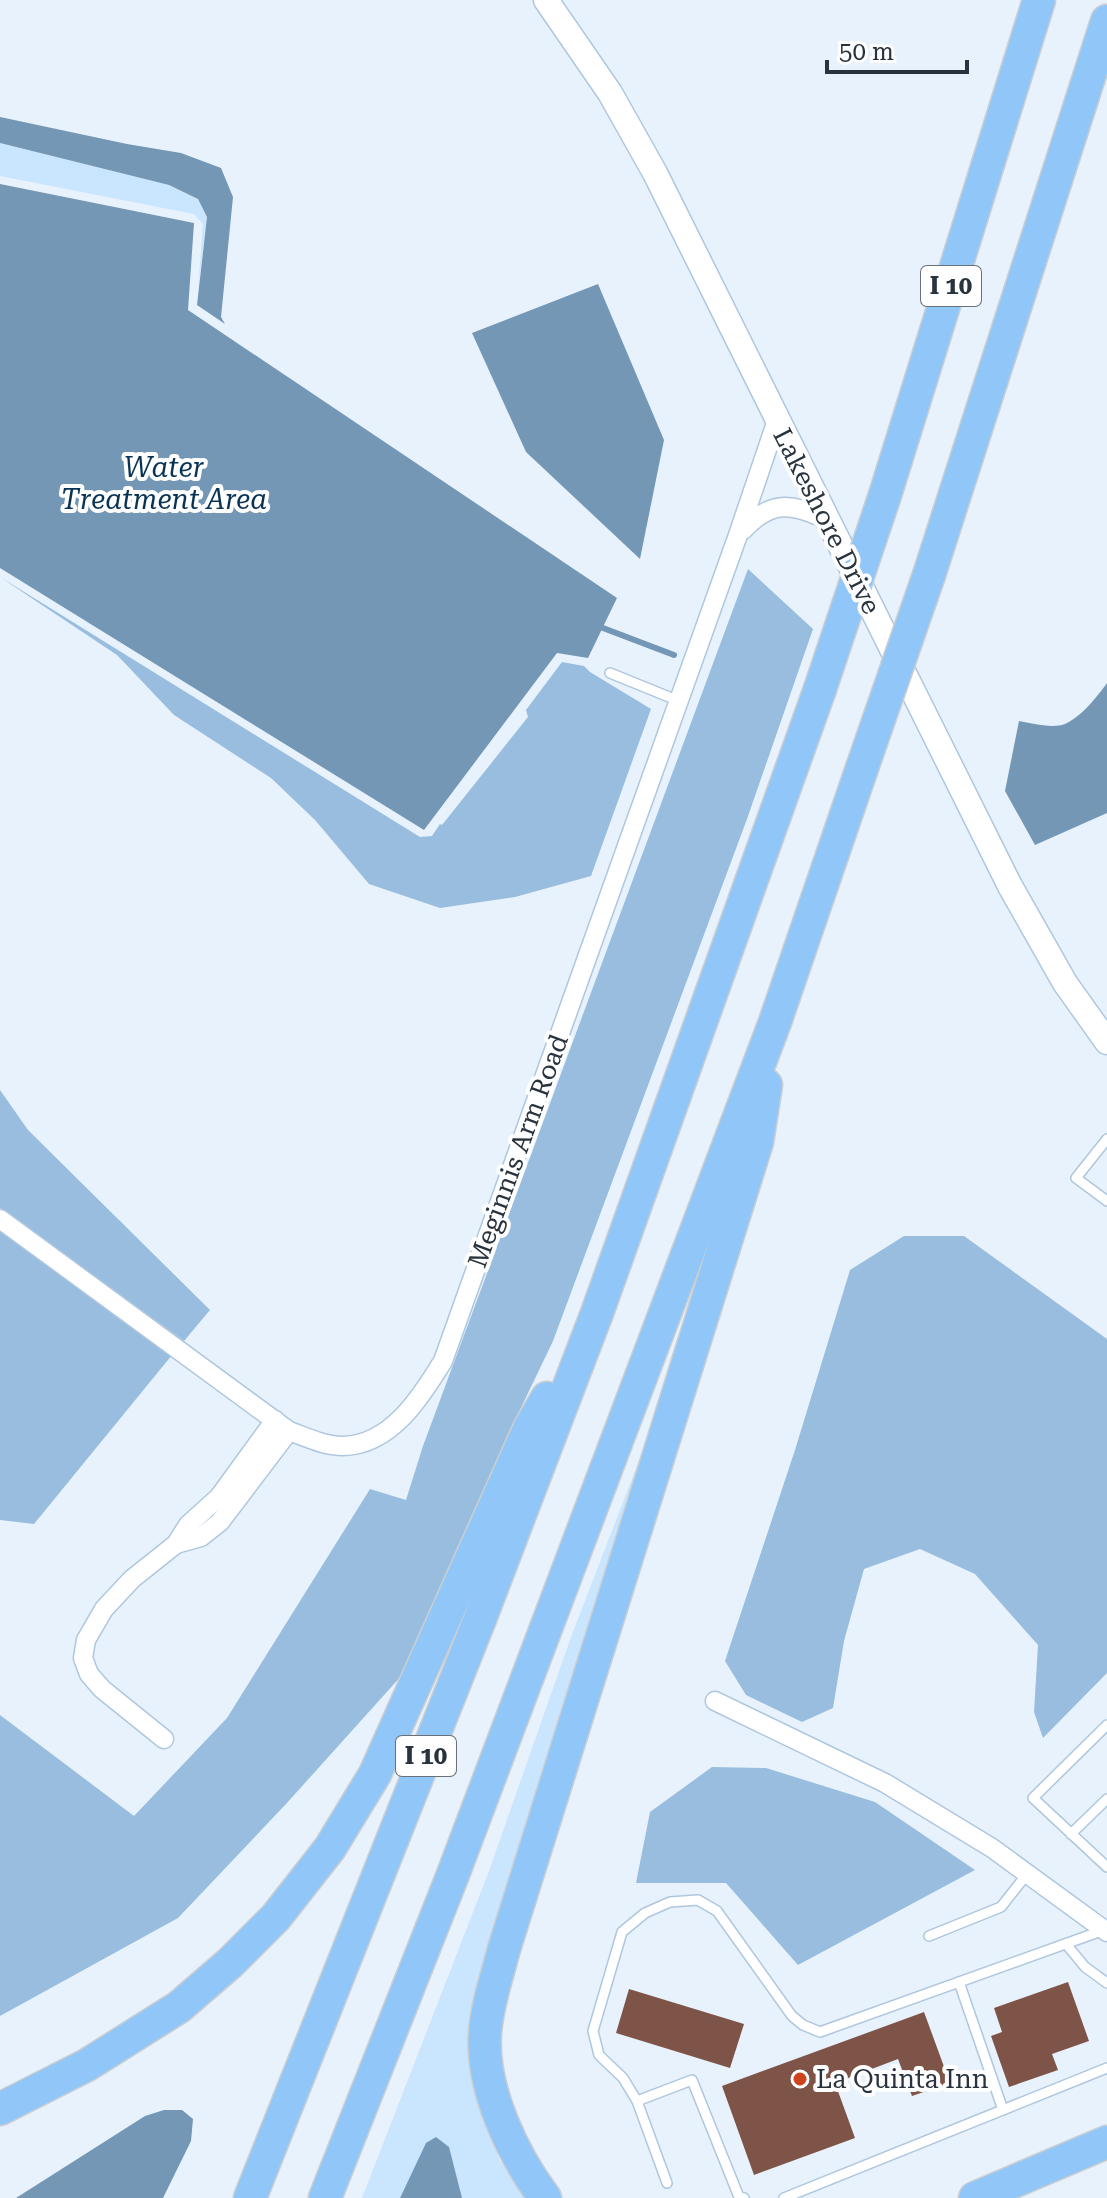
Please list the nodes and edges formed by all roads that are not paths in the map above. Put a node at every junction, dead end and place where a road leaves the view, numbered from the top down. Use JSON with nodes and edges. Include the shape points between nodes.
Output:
{"nodes":[{"id":1,"x":546,"y":0,"type":"edge"},
{"id":2,"x":1039,"y":0,"type":"edge"},
{"id":3,"x":1107,"y":21,"type":"edge"},
{"id":4,"x":777,"y":420,"type":"junction"},
{"id":5,"x":826,"y":519,"type":"junction"},
{"id":6,"x":738,"y":535,"type":"junction"},
{"id":7,"x":610,"y":673,"type":"dead end"},
{"id":8,"x":679,"y":701,"type":"junction"},
{"id":9,"x":775,"y":1022,"type":"junction"},
{"id":10,"x":1107,"y":1042,"type":"edge"},
{"id":11,"x":1107,"y":1139,"type":"edge"},
{"id":12,"x":1107,"y":1201,"type":"edge"},
{"id":13,"x":0,"y":1219,"type":"edge"},
{"id":14,"x":597,"y":1313,"type":"junction"},
{"id":15,"x":282,"y":1426,"type":"junction"},
{"id":16,"x":715,"y":1701,"type":"dead end"},
{"id":17,"x":1107,"y":1725,"type":"edge"},
{"id":18,"x":164,"y":1739,"type":"dead end"},
{"id":19,"x":1107,"y":1799,"type":"edge"},
{"id":20,"x":1071,"y":1834,"type":"junction"},
{"id":21,"x":1107,"y":1867,"type":"edge"},
{"id":22,"x":1027,"y":1874,"type":"junction"},
{"id":23,"x":1106,"y":1930,"type":"edge"},
{"id":24,"x":929,"y":1936,"type":"dead end"},
{"id":25,"x":1066,"y":1944,"type":"junction"},
{"id":26,"x":959,"y":1982,"type":"junction"},
{"id":27,"x":1107,"y":1983,"type":"edge"},
{"id":28,"x":1107,"y":2068,"type":"edge"},
{"id":29,"x":637,"y":2101,"type":"junction"},
{"id":30,"x":0,"y":2109,"type":"edge"},
{"id":31,"x":1003,"y":2110,"type":"junction"},
{"id":32,"x":1107,"y":2142,"type":"edge"},
{"id":33,"x":667,"y":2183,"type":"dead end"},
{"id":34,"x":250,"y":2198,"type":"edge"},
{"id":35,"x":325,"y":2198,"type":"edge"},
{"id":36,"x":545,"y":2198,"type":"edge"},
{"id":37,"x":744,"y":2198,"type":"edge"},
{"id":38,"x":784,"y":2198,"type":"edge"},
{"id":39,"x":975,"y":2198,"type":"edge"}],
"edges":[{"from":1,"to":4,"type":"street","name":"Lakeshore Drive","via":[[603,81],[655,173]]},
{"from":2,"to":14,"type":"highway","number":"I 10","bridge":true,"via":[[820,689]]},
{"from":3,"to":9,"type":"highway","number":"I 10","bridge":true,"via":[[929,575]]},
{"from":4,"to":5,"type":"street","name":"Lakeshore Drive"},
{"from":4,"to":6,"type":"street","name":"Meginnis Arm Road"},
{"from":5,"to":6,"type":"street","via":[[800,507],[776,507],[758,514]]},
{"from":5,"to":10,"type":"street","name":"Lakeshore Drive","via":[[1035,934]]},
{"from":6,"to":8,"type":"street","name":"Meginnis Arm Road"},
{"from":7,"to":8,"type":"lane"},
{"from":8,"to":15,"type":"street","name":"Meginnis Arm Road","via":[[443,1361],[413,1407],[394,1425],[357,1444],[325,1444]]},
{"from":9,"to":35,"type":"highway","number":"I 10"},
{"from":9,"to":36,"type":"highway","via":[[757,1142],[490,2004],[485,2035],[495,2102],[510,2143]]},
{"from":11,"to":12,"type":"lane","via":[[1076,1178]]},
{"from":13,"to":15,"type":"street","name":"Meginnis Arm Road"},
{"from":14,"to":30,"type":"highway","via":[[530,1427],[375,1774],[330,1848],[276,1917],[179,2007],[87,2065]]},
{"from":14,"to":34,"type":"highway","number":"I 10"},
{"from":15,"to":18,"type":"street","via":[[220,1522],[201,1537],[176,1544],[132,1579],[104,1609],[86,1640],[83,1658],[89,1674]]},
{"from":16,"to":22,"type":"street","via":[[885,1783]]},
{"from":17,"to":20,"type":"lane","via":[[1033,1798]]},
{"from":19,"to":20,"type":"lane"},
{"from":20,"to":21,"type":"lane"},
{"from":22,"to":23,"type":"street"},
{"from":22,"to":24,"type":"lane","via":[[1001,1907]]},
{"from":23,"to":25,"type":"lane"},
{"from":25,"to":26,"type":"lane"},
{"from":25,"to":27,"type":"lane"},
{"from":26,"to":29,"type":"lane","via":[[820,2032],[792,2016],[717,1911],[698,1900],[670,1902],[622,1932],[593,2031],[599,2055]]},
{"from":26,"to":31,"type":"lane"},
{"from":28,"to":31,"type":"lane"},
{"from":29,"to":33,"type":"lane"},
{"from":29,"to":37,"type":"lane","via":[[692,2080],[739,2197]]},
{"from":31,"to":38,"type":"lane"},
{"from":32,"to":39,"type":"highway"}]}
